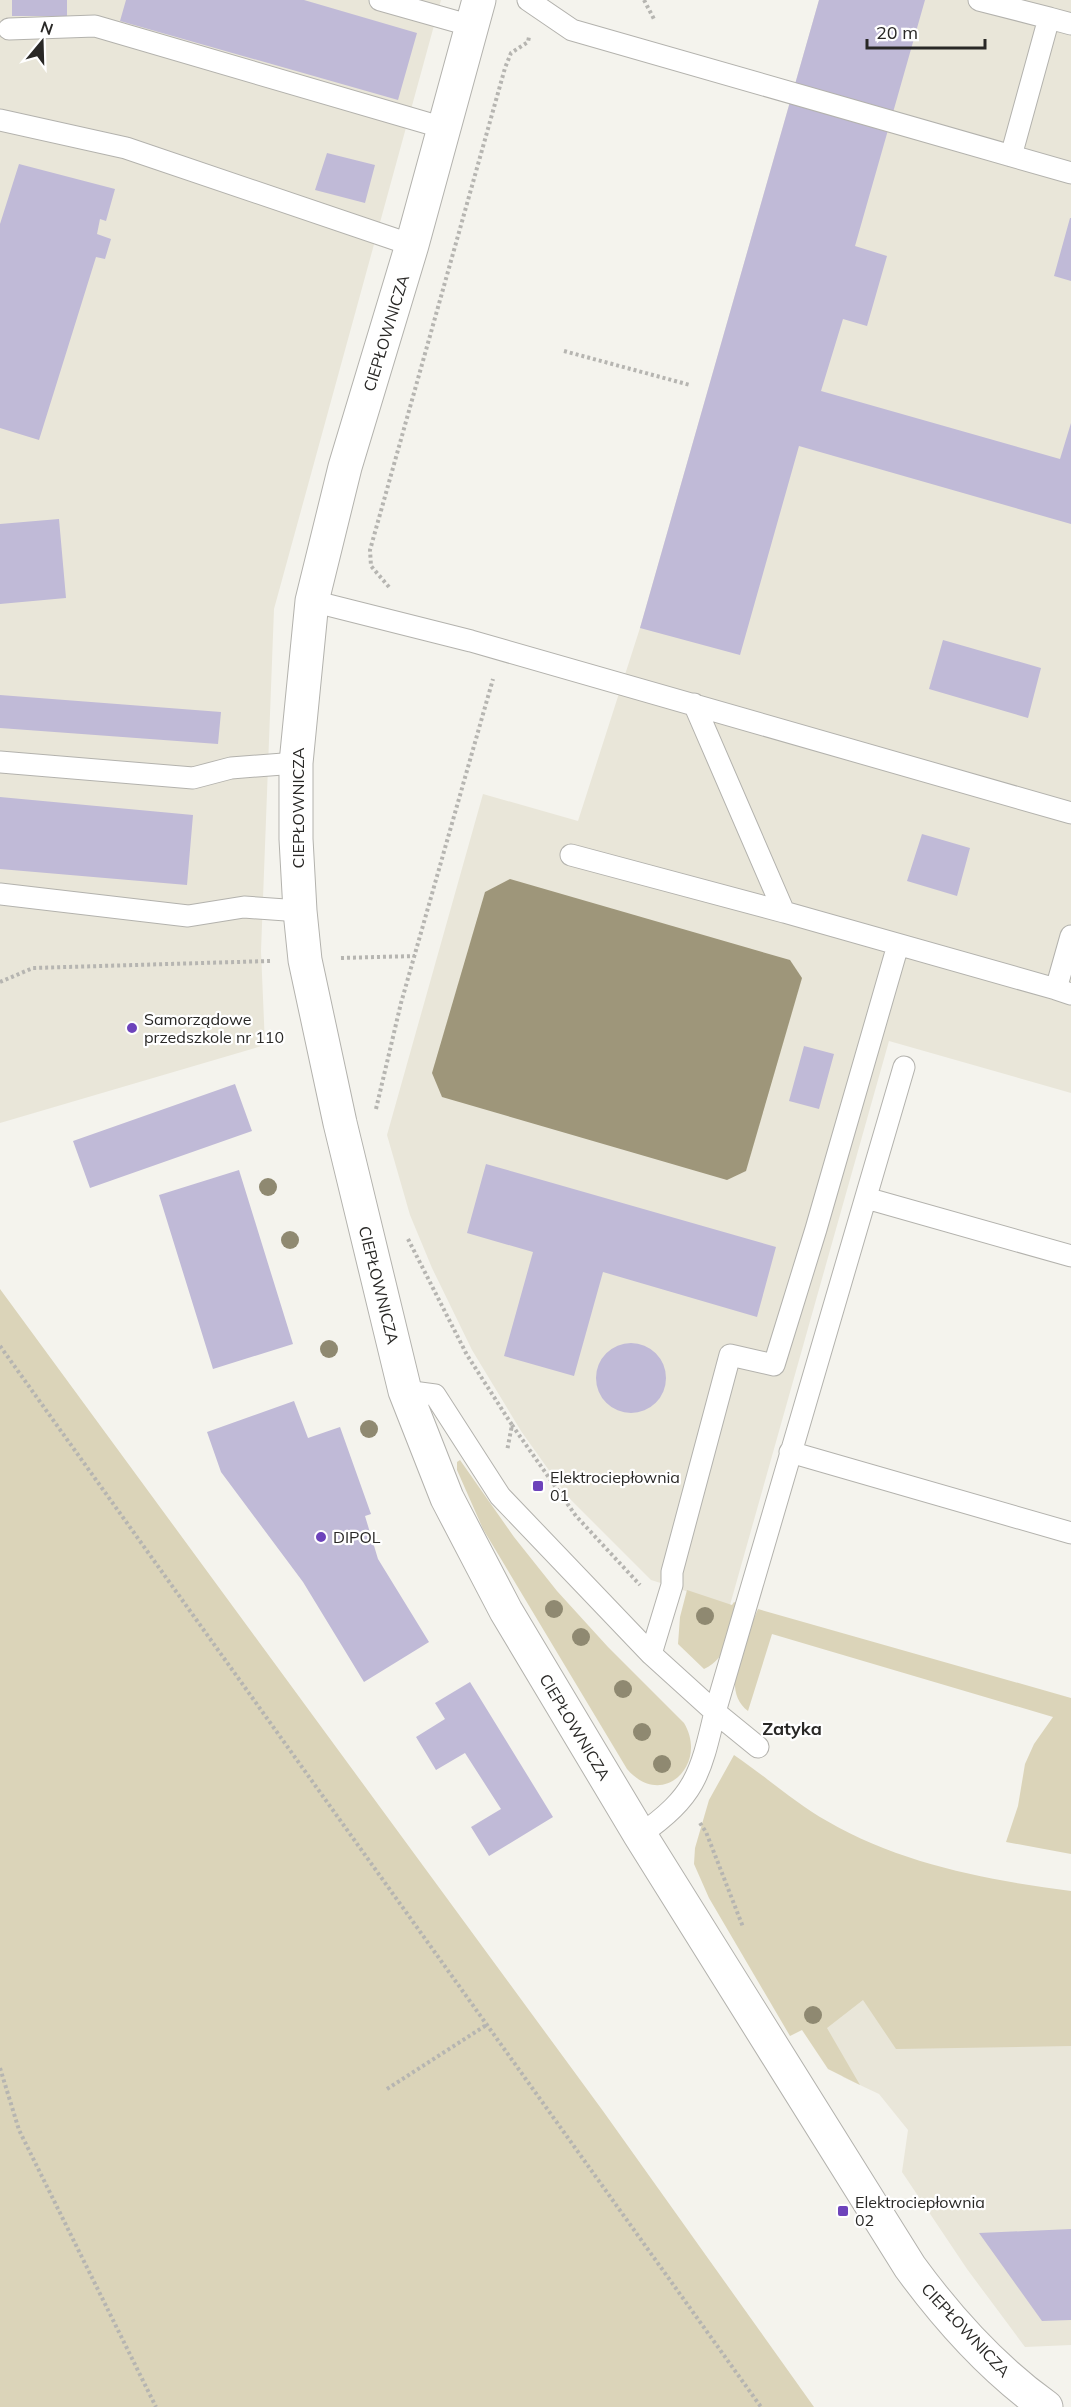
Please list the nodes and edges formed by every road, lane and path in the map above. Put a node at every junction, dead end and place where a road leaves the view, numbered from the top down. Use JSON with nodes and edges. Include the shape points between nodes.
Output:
{"nodes":[{"id":1,"x":380,"y":0,"type":"edge"},
{"id":2,"x":979,"y":0,"type":"edge"},
{"id":3,"x":533,"y":3,"type":"edge"},
{"id":4,"x":475,"y":13,"type":"edge"},
{"id":5,"x":1049,"y":18,"type":"junction"},
{"id":6,"x":1071,"y":24,"type":"edge"},
{"id":7,"x":9,"y":29,"type":"dead end"},
{"id":8,"x":0,"y":120,"type":"edge"},
{"id":9,"x":444,"y":128,"type":"junction"},
{"id":10,"x":1011,"y":156,"type":"junction"},
{"id":11,"x":1071,"y":173,"type":"edge"},
{"id":12,"x":412,"y":245,"type":"junction"},
{"id":13,"x":564,"y":351,"type":"dead end"},
{"id":14,"x":690,"y":385,"type":"dead end"},
{"id":15,"x":389,"y":588,"type":"dead end"},
{"id":16,"x":312,"y":601,"type":"junction"},
{"id":17,"x":502,"y":650,"type":"junction"},
{"id":18,"x":694,"y":704,"type":"junction"},
{"id":19,"x":0,"y":762,"type":"edge"},
{"id":20,"x":296,"y":763,"type":"junction"},
{"id":21,"x":1071,"y":813,"type":"edge"},
{"id":22,"x":571,"y":855,"type":"dead end"},
{"id":23,"x":0,"y":894,"type":"edge"},
{"id":24,"x":300,"y":911,"type":"junction"},
{"id":25,"x":784,"y":912,"type":"junction"},
{"id":26,"x":1071,"y":936,"type":"edge"},
{"id":27,"x":898,"y":945,"type":"junction"},
{"id":28,"x":415,"y":956,"type":"junction"},
{"id":29,"x":305,"y":960,"type":"junction"},
{"id":30,"x":0,"y":982,"type":"edge"},
{"id":31,"x":1063,"y":992,"type":"edge"},
{"id":32,"x":904,"y":1067,"type":"dead end"},
{"id":33,"x":376,"y":1113,"type":"dead end"},
{"id":34,"x":866,"y":1197,"type":"junction"},
{"id":35,"x":403,"y":1230,"type":"dead end"},
{"id":36,"x":1071,"y":1256,"type":"edge"},
{"id":37,"x":0,"y":1346,"type":"edge"},
{"id":38,"x":405,"y":1391,"type":"junction"},
{"id":39,"x":512,"y":1425,"type":"junction"},
{"id":40,"x":790,"y":1452,"type":"junction"},
{"id":41,"x":500,"y":1496,"type":"junction"},
{"id":42,"x":1071,"y":1533,"type":"edge"},
{"id":43,"x":644,"y":1587,"type":"dead end"},
{"id":44,"x":651,"y":1654,"type":"junction"},
{"id":45,"x":715,"y":1712,"type":"junction"},
{"id":46,"x":758,"y":1747,"type":"dead end"},
{"id":47,"x":684,"y":1798,"type":"junction"},
{"id":48,"x":640,"y":1835,"type":"junction"},
{"id":49,"x":746,"y":1937,"type":"dead end"},
{"id":50,"x":488,"y":2024,"type":"junction"},
{"id":51,"x":0,"y":2068,"type":"edge"},
{"id":52,"x":387,"y":2089,"type":"dead end"},
{"id":53,"x":156,"y":2407,"type":"edge"},
{"id":54,"x":761,"y":2407,"type":"edge"},
{"id":55,"x":1046,"y":2407,"type":"edge"}],
"edges":[{"from":1,"to":4,"type":"lane"},
{"from":2,"to":5,"type":"lane"},
{"from":3,"to":10,"type":"lane","via":[[572,30]]},
{"from":3,"to":15,"type":"path","via":[[528,42],[511,52],[505,68],[370,550],[371,566]]},
{"from":4,"to":9,"type":"street","name":"CIEPŁOWNICZA"},
{"from":5,"to":6,"type":"lane"},
{"from":5,"to":10,"type":"lane"},
{"from":7,"to":9,"type":"lane","via":[[95,26]]},
{"from":8,"to":12,"type":"lane","via":[[126,148]]},
{"from":9,"to":12,"type":"street","name":"CIEPŁOWNICZA"},
{"from":10,"to":11,"type":"lane"},
{"from":12,"to":16,"type":"street","name":"CIEPŁOWNICZA","via":[[345,467]]},
{"from":13,"to":14,"type":"path"},
{"from":16,"to":17,"type":"lane"},
{"from":16,"to":20,"type":"street","name":"CIEPŁOWNICZA"},
{"from":17,"to":18,"type":"lane"},
{"from":17,"to":28,"type":"path"},
{"from":18,"to":21,"type":"lane"},
{"from":18,"to":25,"type":"lane"},
{"from":19,"to":20,"type":"lane","via":[[193,777],[231,768]]},
{"from":20,"to":24,"type":"street","name":"CIEPŁOWNICZA"},
{"from":22,"to":25,"type":"lane"},
{"from":23,"to":24,"type":"lane","via":[[188,916],[244,907]]},
{"from":24,"to":29,"type":"street","name":"CIEPŁOWNICZA"},
{"from":25,"to":27,"type":"lane"},
{"from":26,"to":31,"type":"lane"},
{"from":27,"to":31,"type":"lane"},
{"from":27,"to":44,"type":"lane","via":[[774,1365],[730,1355]]},
{"from":28,"to":29,"type":"path"},
{"from":28,"to":33,"type":"path"},
{"from":29,"to":30,"type":"path","via":[[33,968]]},
{"from":29,"to":38,"type":"street","name":"CIEPŁOWNICZA"},
{"from":32,"to":34,"type":"lane"},
{"from":34,"to":36,"type":"lane"},
{"from":34,"to":40,"type":"lane"},
{"from":35,"to":39,"type":"path","via":[[467,1355]]},
{"from":37,"to":50,"type":"path"},
{"from":38,"to":41,"type":"lane","via":[[435,1395]]},
{"from":38,"to":48,"type":"street","name":"CIEPŁOWNICZA","via":[[447,1498],[490,1580]]},
{"from":39,"to":41,"type":"path"},
{"from":39,"to":43,"type":"path","via":[[576,1516]]},
{"from":40,"to":42,"type":"lane"},
{"from":40,"to":45,"type":"lane"},
{"from":41,"to":44,"type":"lane"},
{"from":44,"to":45,"type":"lane"},
{"from":45,"to":46,"type":"lane"},
{"from":45,"to":47,"type":"lane","via":[[706,1752]]},
{"from":47,"to":48,"type":"lane"},
{"from":47,"to":49,"type":"path","via":[[706,1832]]},
{"from":48,"to":55,"type":"street","name":"CIEPŁOWNICZA","via":[[910,2267],[997,2367]]},
{"from":50,"to":52,"type":"path"},
{"from":50,"to":54,"type":"path"},
{"from":51,"to":53,"type":"path","via":[[19,2130]]}]}
